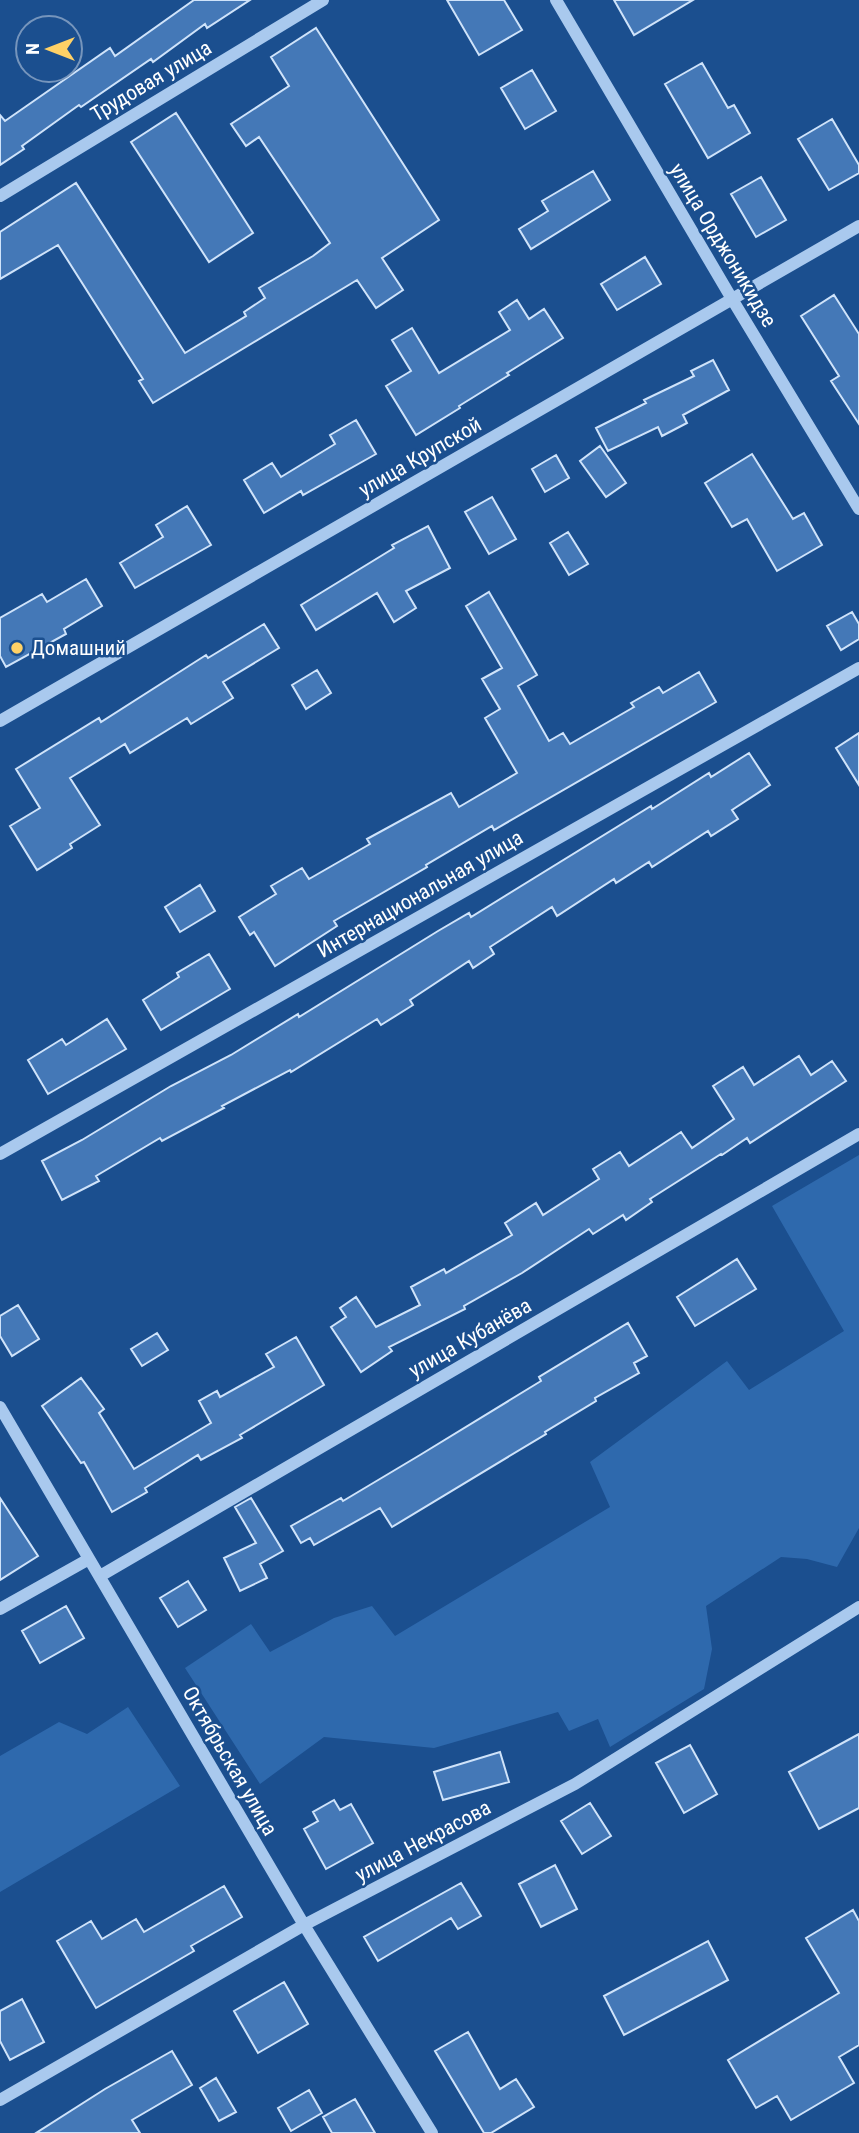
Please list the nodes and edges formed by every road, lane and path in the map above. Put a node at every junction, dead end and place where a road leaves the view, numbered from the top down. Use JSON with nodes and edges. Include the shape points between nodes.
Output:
{"nodes":[{"id":1,"x":323,"y":0,"type":"edge"},
{"id":2,"x":556,"y":0,"type":"edge"},
{"id":3,"x":0,"y":196,"type":"edge"},
{"id":4,"x":859,"y":226,"type":"edge"},
{"id":5,"x":732,"y":299,"type":"junction"},
{"id":6,"x":859,"y":509,"type":"edge"},
{"id":7,"x":859,"y":668,"type":"edge"},
{"id":8,"x":0,"y":721,"type":"edge"},
{"id":9,"x":859,"y":1134,"type":"edge"},
{"id":10,"x":0,"y":1154,"type":"edge"},
{"id":11,"x":0,"y":1406,"type":"edge"},
{"id":12,"x":89,"y":1559,"type":"junction"},
{"id":13,"x":100,"y":1576,"type":"junction"},
{"id":14,"x":859,"y":1607,"type":"edge"},
{"id":15,"x":0,"y":1609,"type":"edge"},
{"id":16,"x":304,"y":1925,"type":"junction"},
{"id":17,"x":0,"y":2100,"type":"edge"},
{"id":18,"x":432,"y":2133,"type":"edge"}],
"edges":[{"from":1,"to":3,"type":"street","name":"Трудовая улица"},
{"from":2,"to":5,"type":"street","name":"улица Орджоникидзе"},
{"from":4,"to":5,"type":"street","name":"улица Крупской"},
{"from":5,"to":6,"type":"street","name":"улица Орджоникидзе"},
{"from":5,"to":8,"type":"street","name":"улица Крупской"},
{"from":7,"to":10,"type":"street","name":"Интернациональная улица"},
{"from":9,"to":13,"type":"street","name":"улица Кубанёва"},
{"from":11,"to":12,"type":"street","name":"Октябрьская улица"},
{"from":12,"to":13,"type":"street","name":"Октябрьская улица"},
{"from":12,"to":15,"type":"street"},
{"from":13,"to":16,"type":"street","name":"Октябрьская улица"},
{"from":14,"to":16,"type":"street","name":"улица Некрасова","via":[[575,1784]]},
{"from":16,"to":17,"type":"street","name":"улица Некрасова"},
{"from":16,"to":18,"type":"street","name":"Октябрьская улица"}]}
